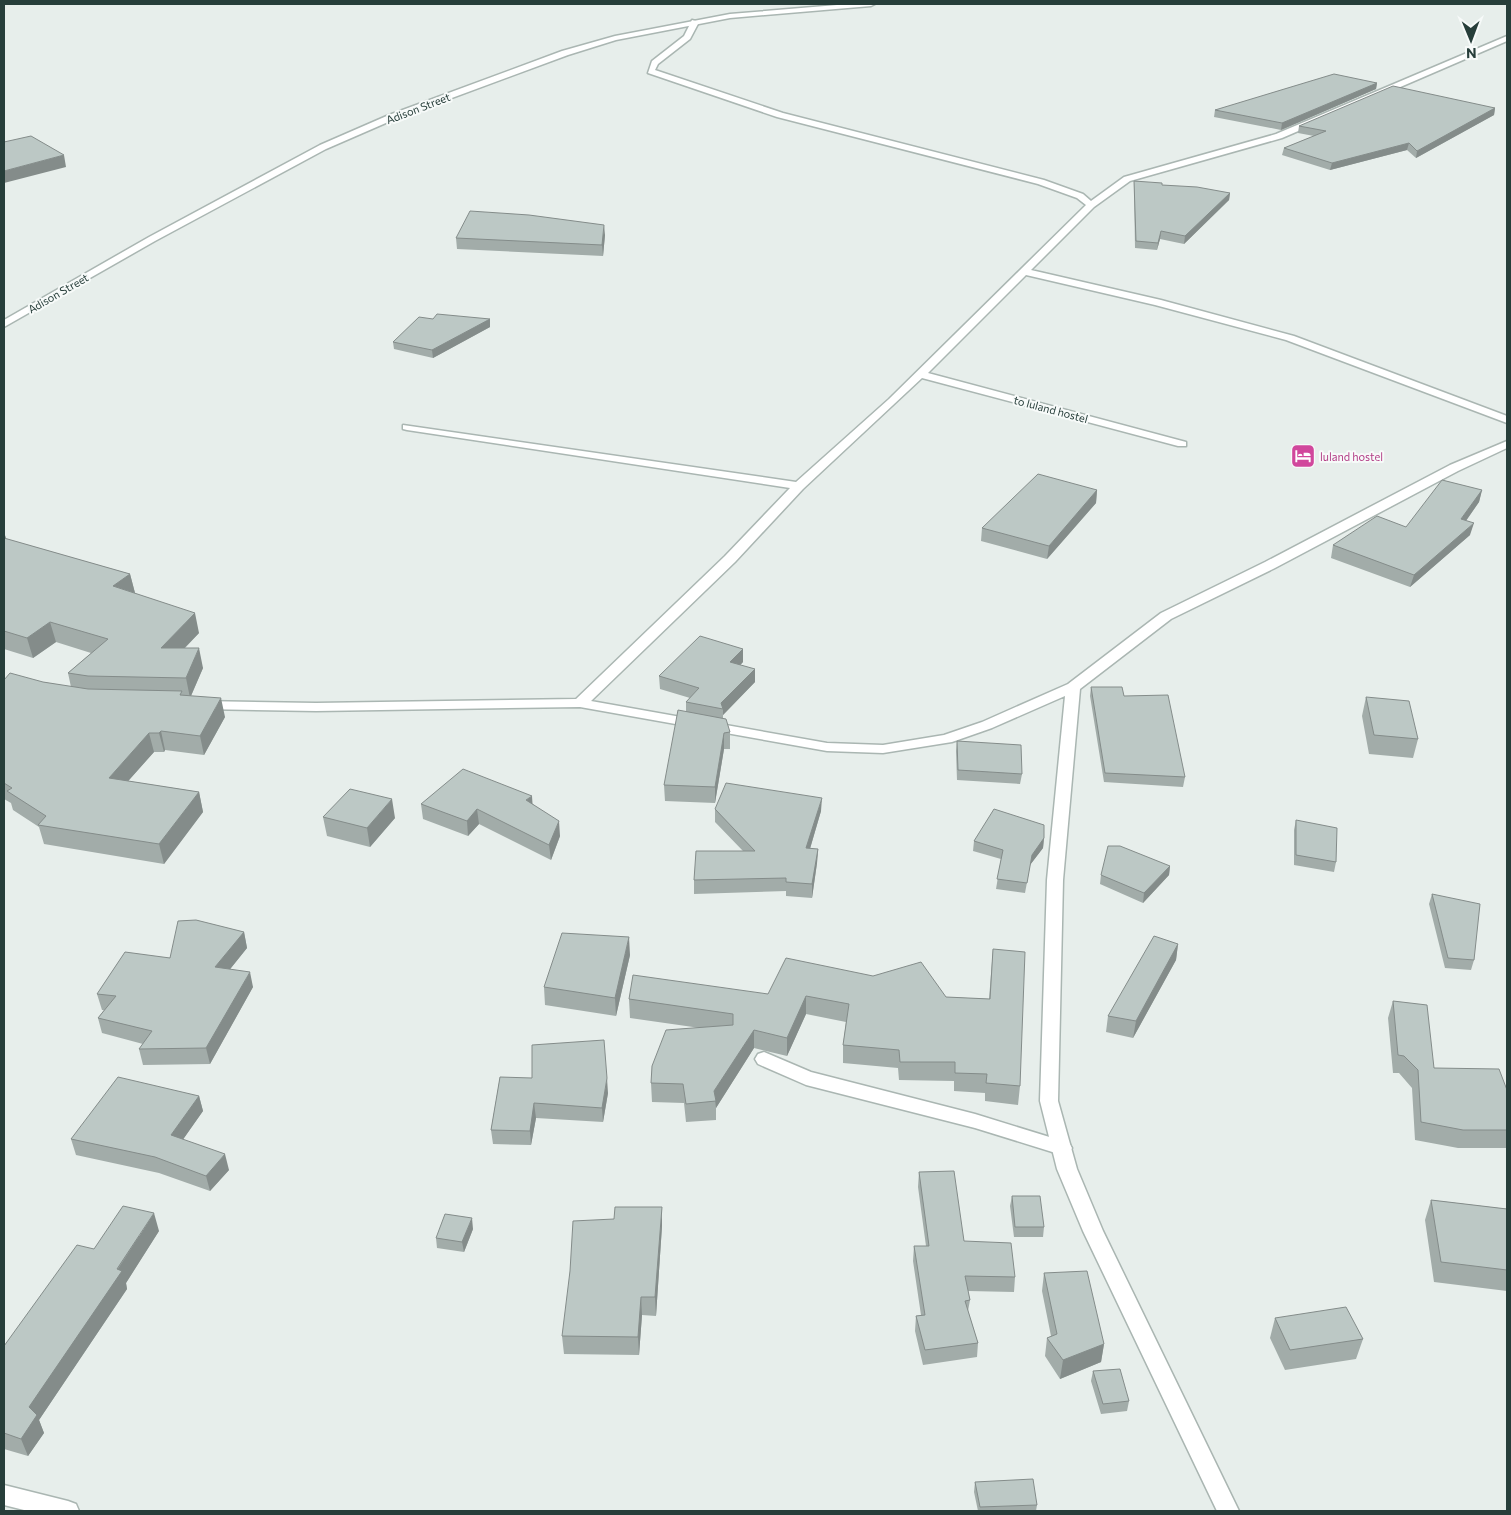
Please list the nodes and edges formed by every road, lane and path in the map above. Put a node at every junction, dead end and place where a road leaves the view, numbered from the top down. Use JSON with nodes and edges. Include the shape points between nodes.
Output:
{"nodes":[{"id":1,"x":872,"y":4,"type":"edge"},
{"id":2,"x":695,"y":22,"type":"junction"},
{"id":3,"x":1507,"y":38,"type":"edge"},
{"id":4,"x":1091,"y":205,"type":"junction"},
{"id":5,"x":1023,"y":272,"type":"junction"},
{"id":6,"x":4,"y":324,"type":"edge"},
{"id":7,"x":919,"y":374,"type":"junction"},
{"id":8,"x":1507,"y":420,"type":"edge"},
{"id":9,"x":407,"y":427,"type":"dead end"},
{"id":10,"x":1182,"y":444,"type":"dead end"},
{"id":11,"x":1507,"y":444,"type":"edge"},
{"id":12,"x":799,"y":486,"type":"junction"},
{"id":13,"x":1073,"y":687,"type":"junction"},
{"id":14,"x":580,"y":703,"type":"junction"},
{"id":15,"x":190,"y":705,"type":"edge"},
{"id":16,"x":764,"y":1059,"type":"dead end"},
{"id":17,"x":1062,"y":1148,"type":"junction"},
{"id":18,"x":4,"y":1496,"type":"edge"},
{"id":19,"x":68,"y":1511,"type":"edge"},
{"id":20,"x":1228,"y":1511,"type":"edge"}],
"edges":[{"from":1,"to":2,"type":"street","name":"Adison Street","via":[[762,12]]},
{"from":2,"to":4,"type":"street","via":[[687,37],[655,63],[651,71],[780,115],[1042,182],[1080,196]]},
{"from":2,"to":6,"type":"street","name":"Adison Street","via":[[615,38],[565,53],[360,130],[219,203]]},
{"from":3,"to":4,"type":"street","via":[[1279,136],[1127,178]]},
{"from":4,"to":5,"type":"street"},
{"from":5,"to":7,"type":"street"},
{"from":5,"to":8,"type":"street","via":[[1157,302],[1290,338]]},
{"from":7,"to":10,"type":"street","name":"to luland hostel"},
{"from":7,"to":12,"type":"street"},
{"from":9,"to":12,"type":"street"},
{"from":11,"to":13,"type":"street","via":[[1166,616]]},
{"from":12,"to":14,"type":"street","via":[[730,559]]},
{"from":13,"to":14,"type":"street","via":[[947,739],[883,748],[827,747]]},
{"from":13,"to":17,"type":"street","via":[[1055,880],[1049,1101]]},
{"from":14,"to":15,"type":"street","via":[[316,707]]},
{"from":16,"to":17,"type":"street","via":[[806,1078]]},
{"from":17,"to":20,"type":"street","via":[[1093,1231]]},
{"from":18,"to":19,"type":"street"}]}
